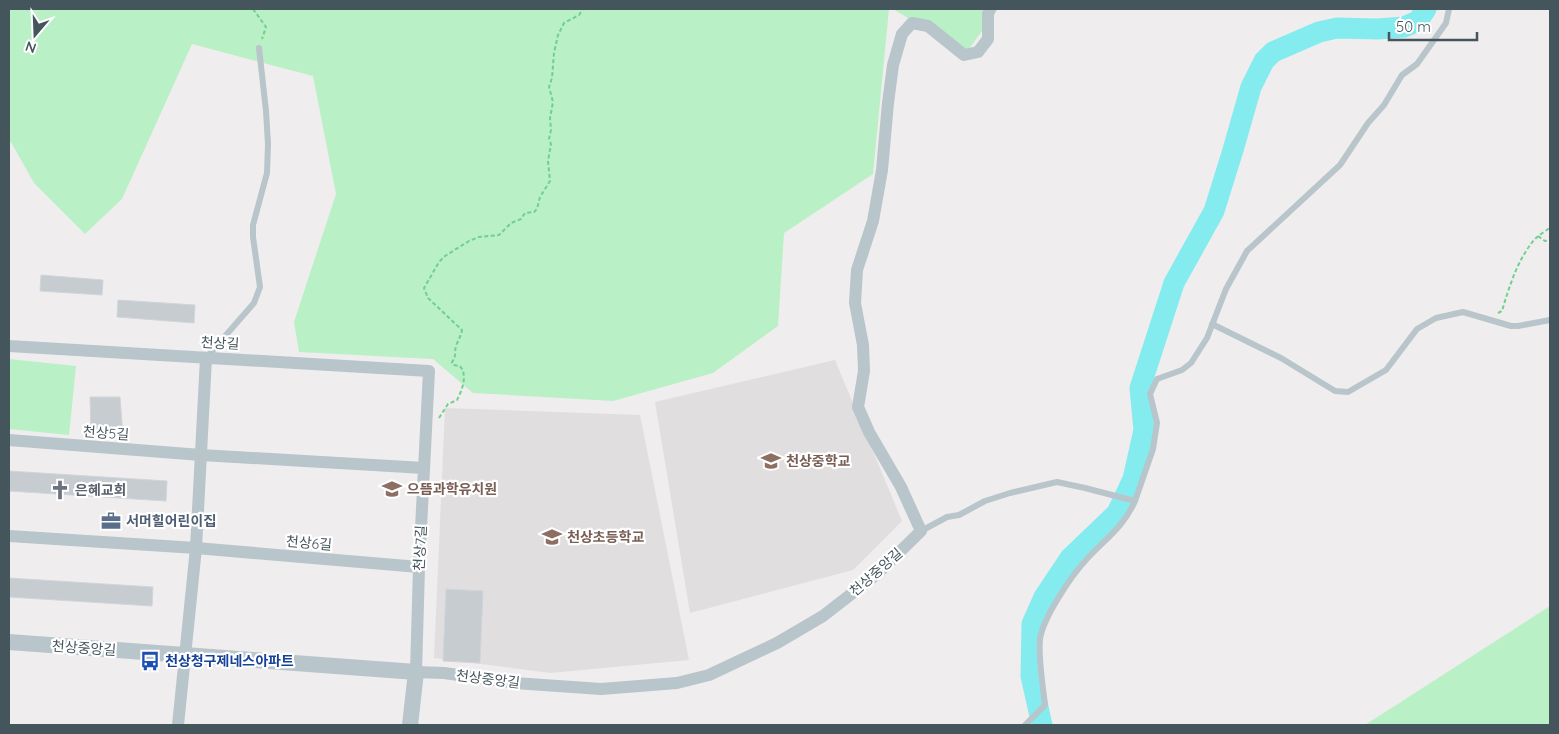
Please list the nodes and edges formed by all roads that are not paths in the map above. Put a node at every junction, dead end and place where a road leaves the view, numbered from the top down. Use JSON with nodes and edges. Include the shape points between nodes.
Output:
{"nodes":[{"id":1,"x":990,"y":9,"type":"edge"},
{"id":2,"x":1449,"y":9,"type":"edge"},
{"id":3,"x":259,"y":48,"type":"road end"},
{"id":4,"x":1550,"y":320,"type":"edge"},
{"id":5,"x":1212,"y":324,"type":"junction"},
{"id":6,"x":9,"y":346,"type":"edge"},
{"id":7,"x":206,"y":358,"type":"junction"},
{"id":8,"x":429,"y":371,"type":"joint"},
{"id":9,"x":9,"y":440,"type":"edge"},
{"id":10,"x":201,"y":455,"type":"junction"},
{"id":11,"x":424,"y":468,"type":"junction"},
{"id":12,"x":1133,"y":501,"type":"junction"},
{"id":13,"x":920,"y":531,"type":"junction"},
{"id":14,"x":9,"y":536,"type":"edge"},
{"id":15,"x":196,"y":548,"type":"junction"},
{"id":16,"x":419,"y":567,"type":"junction"},
{"id":17,"x":9,"y":642,"type":"edge"},
{"id":18,"x":184,"y":656,"type":"junction"},
{"id":19,"x":416,"y":672,"type":"junction"},
{"id":20,"x":1028,"y":723,"type":"edge"},
{"id":21,"x":178,"y":725,"type":"edge"},
{"id":22,"x":410,"y":725,"type":"edge"}],
"edges":[{"from":1,"to":13,"type":"street","via":[[988,39],[978,52],[964,55],[928,26],[912,23],[902,34],[888,103],[873,221],[857,270],[855,303],[864,371],[858,407],[901,487]]},
{"from":2,"to":5,"type":"lane","via":[[1446,23],[1417,64],[1402,75],[1340,165],[1247,251],[1226,289]]},
{"from":3,"to":7,"type":"lane","via":[[268,144],[267,173],[253,225],[260,287],[254,303]]},
{"from":4,"to":5,"type":"lane","via":[[1511,326],[1463,312],[1436,318],[1417,329],[1386,370],[1348,392],[1335,391],[1281,358]]},
{"from":5,"to":12,"type":"lane","via":[[1191,363],[1182,370],[1156,379],[1150,394],[1157,423],[1153,449]]},
{"from":6,"to":7,"type":"street","name":"천상길"},
{"from":7,"to":8,"type":"street","name":"천상길"},
{"from":7,"to":10,"type":"street"},
{"from":8,"to":11,"type":"street","name":"천상7길"},
{"from":9,"to":10,"type":"street","name":"천상5길"},
{"from":10,"to":11,"type":"street"},
{"from":10,"to":15,"type":"street"},
{"from":11,"to":16,"type":"street","name":"천상7길"},
{"from":12,"to":13,"type":"lane","via":[[1057,482],[985,501]]},
{"from":12,"to":20,"type":"lane","via":[[1124,523],[1086,560],[1045,621],[1040,640],[1045,705]]},
{"from":13,"to":19,"type":"street","name":"천상중앙길","via":[[877,574],[824,616],[777,643],[709,675],[677,683],[601,689]]},
{"from":14,"to":15,"type":"street"},
{"from":15,"to":16,"type":"street","name":"천상6길"},
{"from":15,"to":18,"type":"street"},
{"from":16,"to":19,"type":"street","name":"천상7길"},
{"from":17,"to":18,"type":"street","name":"천상중앙길"},
{"from":18,"to":19,"type":"street","name":"천상중앙길"},
{"from":18,"to":21,"type":"street"},
{"from":19,"to":22,"type":"street","name":"천상7길"}]}
